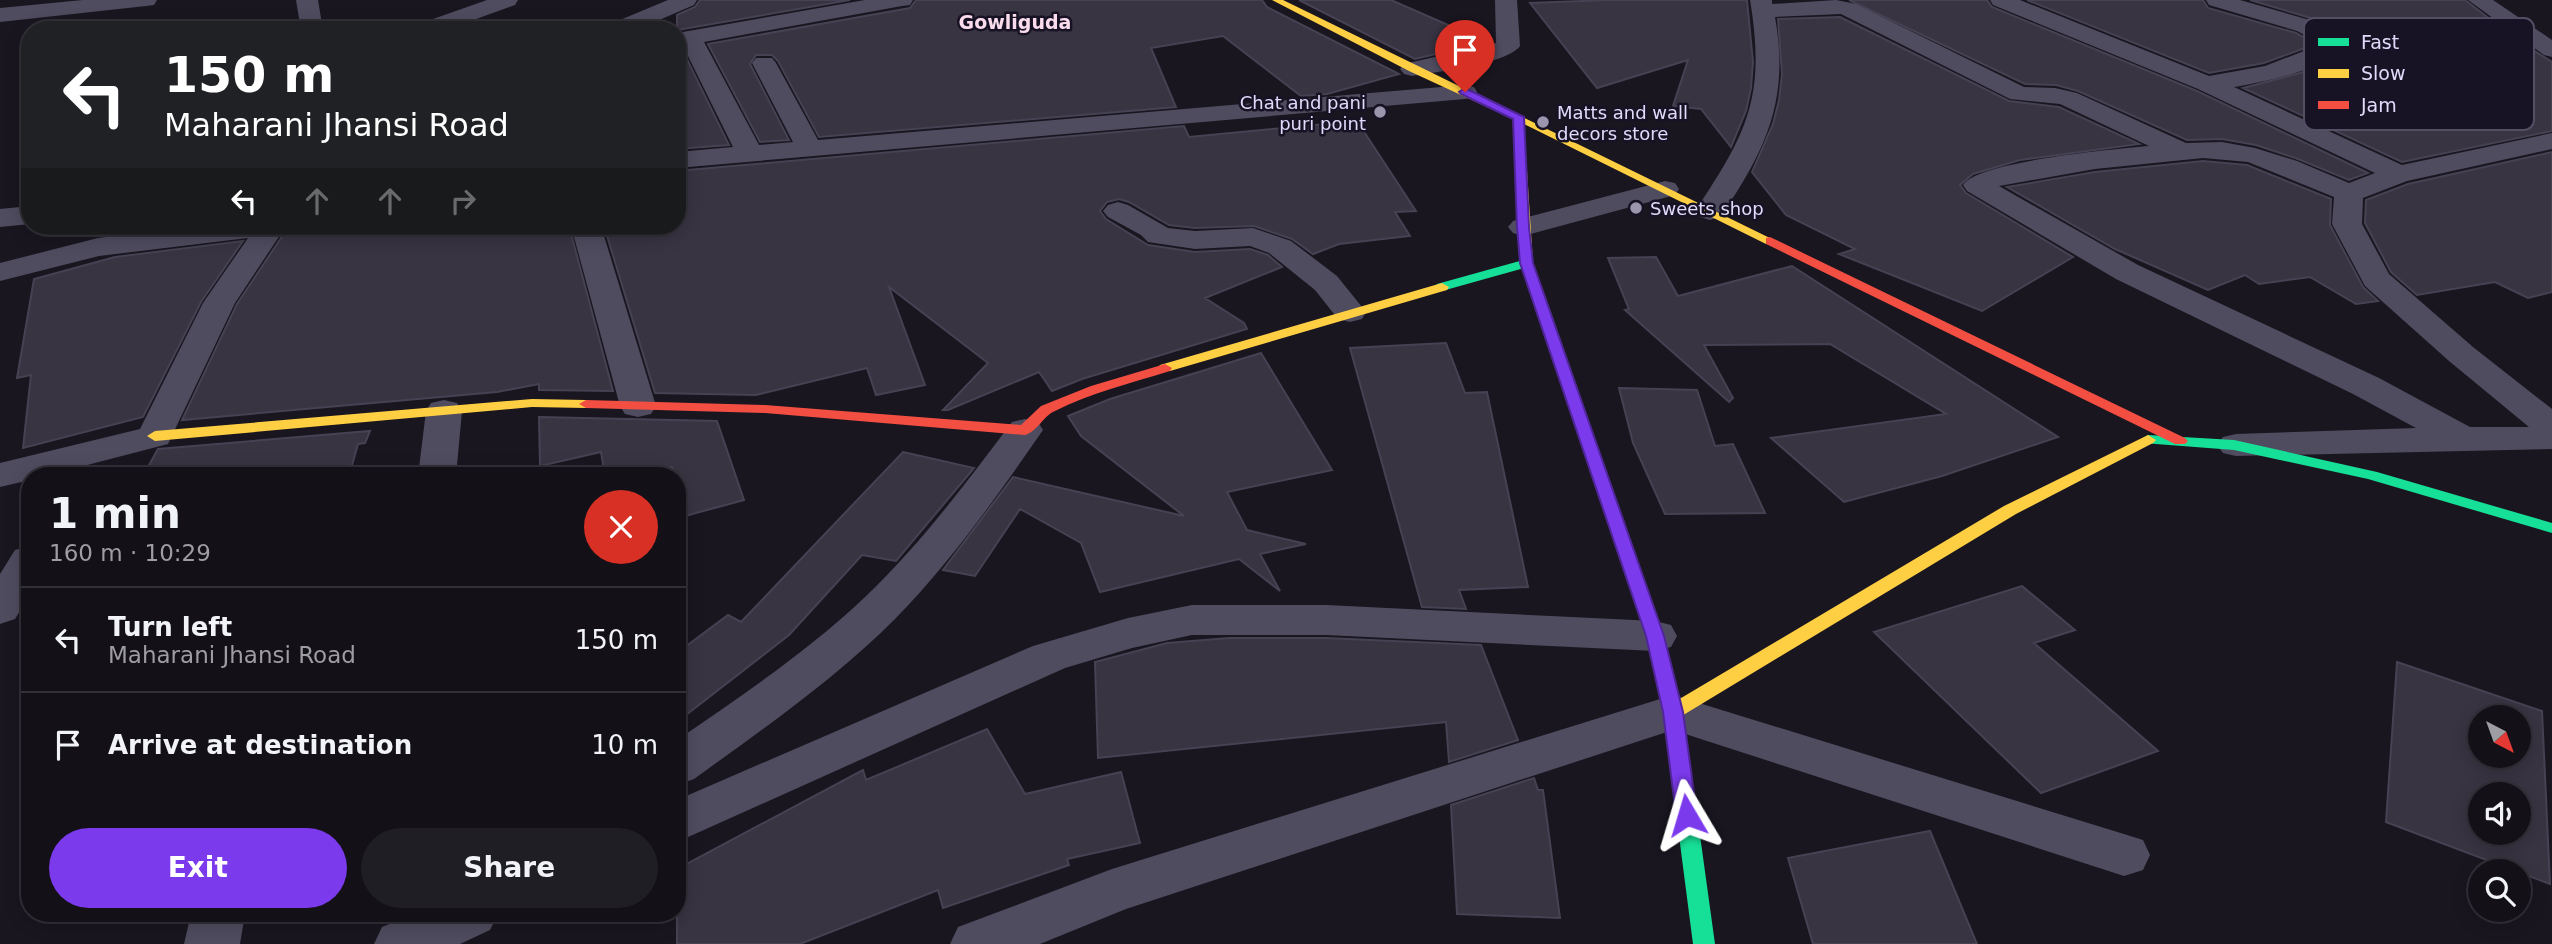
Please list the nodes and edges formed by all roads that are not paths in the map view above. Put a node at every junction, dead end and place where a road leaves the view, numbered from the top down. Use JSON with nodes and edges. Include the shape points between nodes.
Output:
{"nodes":[{"id":1,"x":146,"y":0,"type":"edge"},
{"id":2,"x":307,"y":0,"type":"edge"},
{"id":3,"x":507,"y":0,"type":"edge"},
{"id":4,"x":686,"y":0,"type":"edge"},
{"id":5,"x":902,"y":0,"type":"edge"},
{"id":6,"x":1276,"y":0,"type":"edge"},
{"id":7,"x":1506,"y":0,"type":"edge"},
{"id":8,"x":2001,"y":0,"type":"edge"},
{"id":9,"x":2217,"y":0,"type":"edge"},
{"id":10,"x":2479,"y":0,"type":"edge"},
{"id":11,"x":2486,"y":0,"type":"edge"},
{"id":12,"x":50,"y":5,"type":"edge"},
{"id":13,"x":1762,"y":5,"type":"edge"},
{"id":14,"x":828,"y":6,"type":"edge"},
{"id":15,"x":2539,"y":13,"type":"dead end"},
{"id":16,"x":0,"y":15,"type":"edge"},
{"id":17,"x":2505,"y":18,"type":"edge"},
{"id":18,"x":310,"y":21,"type":"edge"},
{"id":19,"x":428,"y":21,"type":"edge"},
{"id":20,"x":637,"y":21,"type":"edge"},
{"id":21,"x":2304,"y":26,"type":"edge"},
{"id":22,"x":686,"y":38,"type":"edge"},
{"id":23,"x":2534,"y":38,"type":"edge"},
{"id":24,"x":686,"y":42,"type":"edge"},
{"id":25,"x":2552,"y":50,"type":"edge"},
{"id":26,"x":2304,"y":60,"type":"edge"},
{"id":27,"x":764,"y":63,"type":"dead end"},
{"id":28,"x":1412,"y":69,"type":"junction"},
{"id":29,"x":2207,"y":84,"type":"junction"},
{"id":30,"x":1465,"y":92,"type":"junction"},
{"id":31,"x":1518,"y":117,"type":"junction"},
{"id":32,"x":2304,"y":129,"type":"edge"},
{"id":33,"x":2305,"y":130,"type":"edge"},
{"id":34,"x":2552,"y":141,"type":"edge"},
{"id":35,"x":809,"y":148,"type":"junction"},
{"id":36,"x":749,"y":152,"type":"junction"},
{"id":37,"x":2184,"y":152,"type":"junction"},
{"id":38,"x":686,"y":159,"type":"edge"},
{"id":39,"x":2399,"y":174,"type":"junction"},
{"id":40,"x":1665,"y":189,"type":"junction"},
{"id":41,"x":2349,"y":193,"type":"junction"},
{"id":42,"x":1118,"y":211,"type":"dead end"},
{"id":43,"x":1710,"y":211,"type":"junction"},
{"id":44,"x":21,"y":216,"type":"edge"},
{"id":45,"x":0,"y":218,"type":"edge"},
{"id":46,"x":1523,"y":227,"type":"junction"},
{"id":47,"x":197,"y":235,"type":"edge"},
{"id":48,"x":265,"y":235,"type":"edge"},
{"id":49,"x":589,"y":235,"type":"edge"},
{"id":50,"x":1527,"y":263,"type":"junction"},
{"id":51,"x":0,"y":272,"type":"edge"},
{"id":52,"x":1350,"y":312,"type":"junction"},
{"id":53,"x":638,"y":406,"type":"junction"},
{"id":54,"x":444,"y":411,"type":"junction"},
{"id":55,"x":2552,"y":427,"type":"edge"},
{"id":56,"x":1025,"y":430,"type":"junction"},
{"id":57,"x":155,"y":436,"type":"junction"},
{"id":58,"x":2552,"y":438,"type":"edge"},
{"id":59,"x":2464,"y":439,"type":"junction"},
{"id":60,"x":2182,"y":442,"type":"junction"},
{"id":61,"x":2234,"y":445,"type":"junction"},
{"id":62,"x":88,"y":465,"type":"edge"},
{"id":63,"x":70,"y":467,"type":"edge"},
{"id":64,"x":438,"y":467,"type":"edge"},
{"id":65,"x":21,"y":473,"type":"edge"},
{"id":66,"x":0,"y":475,"type":"edge"},
{"id":67,"x":2552,"y":528,"type":"edge"},
{"id":68,"x":21,"y":575,"type":"edge"},
{"id":69,"x":0,"y":609,"type":"edge"},
{"id":70,"x":1655,"y":636,"type":"junction"},
{"id":71,"x":1673,"y":712,"type":"junction"},
{"id":72,"x":686,"y":759,"type":"edge"},
{"id":73,"x":686,"y":818,"type":"edge"},
{"id":74,"x":2124,"y":855,"type":"dead end"},
{"id":75,"x":216,"y":922,"type":"edge"},
{"id":76,"x":453,"y":922,"type":"edge"},
{"id":77,"x":212,"y":944,"type":"edge"},
{"id":78,"x":402,"y":944,"type":"edge"},
{"id":79,"x":978,"y":944,"type":"edge"},
{"id":80,"x":1704,"y":944,"type":"edge"}],
"edges":[{"from":1,"to":12,"type":"street"},
{"from":2,"to":18,"type":"street"},
{"from":3,"to":19,"type":"street"},
{"from":4,"to":20,"type":"street"},
{"from":5,"to":14,"type":"street"},
{"from":6,"to":28,"type":"street"},
{"from":7,"to":28,"type":"street","via":[[1508,46]]},
{"from":8,"to":29,"type":"street"},
{"from":9,"to":21,"type":"street"},
{"from":10,"to":17,"type":"street"},
{"from":11,"to":15,"type":"street"},
{"from":12,"to":16,"type":"street"},
{"from":13,"to":37,"type":"street","via":[[1848,9],[2019,94],[2068,98]]},
{"from":13,"to":43,"type":"street","via":[[1768,92],[1742,164]]},
{"from":14,"to":22,"type":"street"},
{"from":23,"to":25,"type":"street"},
{"from":24,"to":36,"type":"street"},
{"from":26,"to":29,"type":"street","via":[[2260,77]]},
{"from":27,"to":35,"type":"street"},
{"from":28,"to":30,"type":"street"},
{"from":29,"to":32,"type":"street"},
{"from":30,"to":31,"type":"street"},
{"from":30,"to":35,"type":"street"},
{"from":31,"to":40,"type":"street"},
{"from":31,"to":46,"type":"street"},
{"from":33,"to":39,"type":"street"},
{"from":34,"to":39,"type":"street"},
{"from":35,"to":36,"type":"street"},
{"from":36,"to":38,"type":"street"},
{"from":37,"to":41,"type":"street","via":[[2221,150],[2249,155]]},
{"from":37,"to":59,"type":"street","via":[[2028,169],[1977,185],[2127,272],[2366,386]]},
{"from":39,"to":41,"type":"street"},
{"from":40,"to":43,"type":"street"},
{"from":40,"to":46,"type":"street"},
{"from":41,"to":55,"type":"street","via":[[2347,224],[2376,279]]},
{"from":42,"to":52,"type":"street","via":[[1159,236],[1195,240],[1253,237],[1280,247],[1326,283]]},
{"from":43,"to":60,"type":"street"},
{"from":44,"to":45,"type":"street"},
{"from":46,"to":50,"type":"street"},
{"from":47,"to":51,"type":"street","via":[[98,247]]},
{"from":48,"to":57,"type":"street","via":[[219,303]]},
{"from":49,"to":53,"type":"street"},
{"from":50,"to":52,"type":"street"},
{"from":50,"to":70,"type":"street"},
{"from":52,"to":56,"type":"street","via":[[1096,388],[1046,409]]},
{"from":53,"to":54,"type":"street","via":[[532,402]]},
{"from":53,"to":56,"type":"street","via":[[765,409]]},
{"from":54,"to":57,"type":"street"},
{"from":54,"to":64,"type":"street"},
{"from":56,"to":72,"type":"street","via":[[949,533],[879,609],[810,668]]},
{"from":57,"to":62,"type":"street"},
{"from":58,"to":59,"type":"street"},
{"from":59,"to":61,"type":"street"},
{"from":60,"to":61,"type":"street"},
{"from":60,"to":71,"type":"street","via":[[2151,439],[2010,510]]},
{"from":61,"to":67,"type":"street","via":[[2371,475]]},
{"from":62,"to":63,"type":"street"},
{"from":65,"to":66,"type":"street"},
{"from":68,"to":69,"type":"street"},
{"from":70,"to":71,"type":"street"},
{"from":70,"to":73,"type":"street","via":[[1325,620],[1192,620],[1049,657]]},
{"from":71,"to":74,"type":"street"},
{"from":71,"to":79,"type":"street","via":[[1112,891]]},
{"from":71,"to":80,"type":"street"},
{"from":75,"to":77,"type":"street"},
{"from":76,"to":78,"type":"street"}]}
